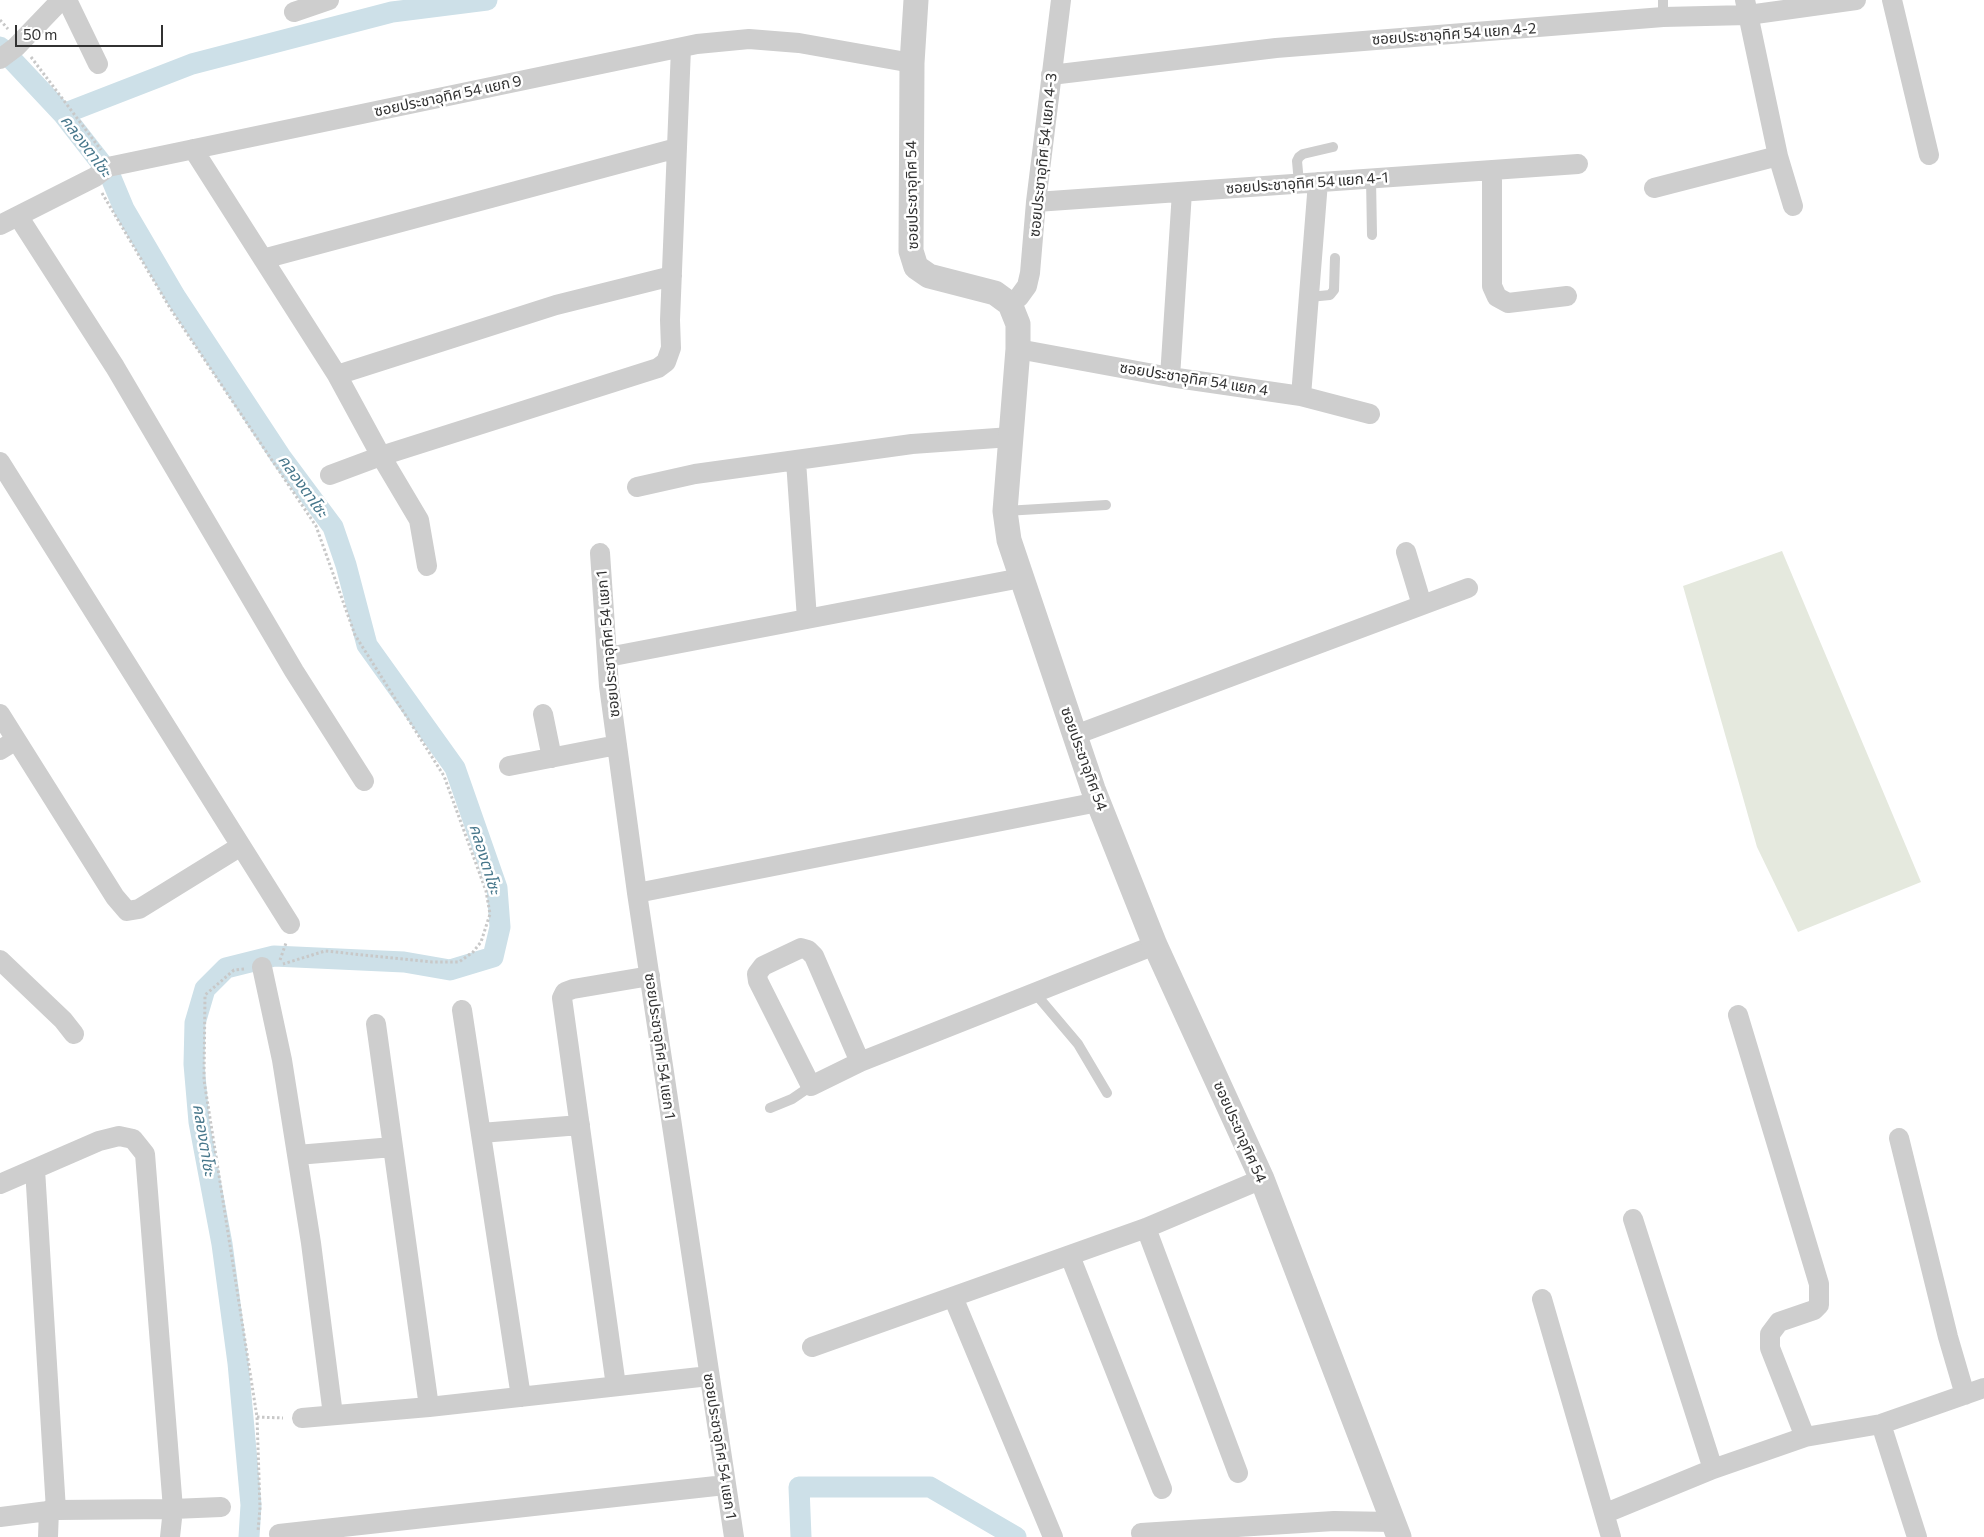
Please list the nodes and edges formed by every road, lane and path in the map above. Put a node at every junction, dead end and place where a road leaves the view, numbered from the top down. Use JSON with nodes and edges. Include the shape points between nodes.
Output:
{"nodes":[{"id":1,"x":61,"y":0,"type":"edge"},
{"id":2,"x":67,"y":0,"type":"edge"},
{"id":3,"x":329,"y":0,"type":"edge"},
{"id":4,"x":916,"y":0,"type":"edge"},
{"id":5,"x":1061,"y":0,"type":"edge"},
{"id":6,"x":1856,"y":0,"type":"edge"},
{"id":7,"x":1892,"y":0,"type":"edge"},
{"id":8,"x":1747,"y":8,"type":"edge"},
{"id":9,"x":1663,"y":9,"type":"edge"},
{"id":10,"x":294,"y":12,"type":"dead end"},
{"id":11,"x":0,"y":20,"type":"edge"},
{"id":12,"x":681,"y":48,"type":"junction"},
{"id":13,"x":12,"y":50,"type":"edge"},
{"id":14,"x":912,"y":62,"type":"junction"},
{"id":15,"x":98,"y":64,"type":"dead end"},
{"id":16,"x":1051,"y":75,"type":"junction"},
{"id":17,"x":1333,"y":147,"type":"dead end"},
{"id":18,"x":677,"y":148,"type":"junction"},
{"id":19,"x":193,"y":149,"type":"junction"},
{"id":20,"x":1929,"y":155,"type":"dead end"},
{"id":21,"x":1778,"y":156,"type":"junction"},
{"id":22,"x":1578,"y":164,"type":"dead end"},
{"id":23,"x":1492,"y":170,"type":"junction"},
{"id":24,"x":102,"y":172,"type":"junction"},
{"id":25,"x":1371,"y":178,"type":"junction"},
{"id":26,"x":1308,"y":183,"type":"junction"},
{"id":27,"x":1654,"y":188,"type":"dead end"},
{"id":28,"x":1182,"y":192,"type":"junction"},
{"id":29,"x":1036,"y":202,"type":"junction"},
{"id":30,"x":1793,"y":206,"type":"dead end"},
{"id":31,"x":18,"y":216,"type":"junction"},
{"id":32,"x":0,"y":225,"type":"edge"},
{"id":33,"x":1372,"y":235,"type":"dead end"},
{"id":34,"x":1335,"y":258,"type":"dead end"},
{"id":35,"x":263,"y":259,"type":"junction"},
{"id":36,"x":672,"y":276,"type":"junction"},
{"id":37,"x":1567,"y":296,"type":"dead end"},
{"id":38,"x":1309,"y":297,"type":"junction"},
{"id":39,"x":1010,"y":304,"type":"junction"},
{"id":40,"x":1018,"y":349,"type":"junction"},
{"id":41,"x":337,"y":376,"type":"junction"},
{"id":42,"x":1170,"y":377,"type":"junction"},
{"id":43,"x":1300,"y":396,"type":"junction"},
{"id":44,"x":1370,"y":414,"type":"dead end"},
{"id":45,"x":1011,"y":437,"type":"junction"},
{"id":46,"x":381,"y":456,"type":"junction"},
{"id":47,"x":796,"y":461,"type":"junction"},
{"id":48,"x":0,"y":462,"type":"edge"},
{"id":49,"x":330,"y":475,"type":"dead end"},
{"id":50,"x":637,"y":487,"type":"dead end"},
{"id":51,"x":1106,"y":505,"type":"dead end"},
{"id":52,"x":1005,"y":511,"type":"junction"},
{"id":53,"x":1406,"y":552,"type":"dead end"},
{"id":54,"x":600,"y":553,"type":"dead end"},
{"id":55,"x":427,"y":566,"type":"dead end"},
{"id":56,"x":1021,"y":578,"type":"junction"},
{"id":57,"x":1468,"y":588,"type":"dead end"},
{"id":58,"x":1422,"y":605,"type":"junction"},
{"id":59,"x":807,"y":619,"type":"junction"},
{"id":60,"x":608,"y":657,"type":"junction"},
{"id":61,"x":0,"y":714,"type":"edge"},
{"id":62,"x":544,"y":714,"type":"dead end"},
{"id":63,"x":1075,"y":735,"type":"junction"},
{"id":64,"x":8,"y":745,"type":"edge"},
{"id":65,"x":617,"y":745,"type":"junction"},
{"id":66,"x":552,"y":758,"type":"junction"},
{"id":67,"x":509,"y":766,"type":"dead end"},
{"id":68,"x":364,"y":780,"type":"dead end"},
{"id":69,"x":1098,"y":802,"type":"junction"},
{"id":70,"x":241,"y":846,"type":"junction"},
{"id":71,"x":637,"y":893,"type":"junction"},
{"id":72,"x":290,"y":924,"type":"dead end"},
{"id":73,"x":1155,"y":945,"type":"junction"},
{"id":74,"x":0,"y":960,"type":"edge"},
{"id":75,"x":283,"y":964,"type":"dead end"},
{"id":76,"x":262,"y":967,"type":"joint"},
{"id":77,"x":650,"y":976,"type":"junction"},
{"id":78,"x":1034,"y":992,"type":"junction"},
{"id":79,"x":462,"y":1010,"type":"dead end"},
{"id":80,"x":1738,"y":1015,"type":"dead end"},
{"id":81,"x":376,"y":1024,"type":"dead end"},
{"id":82,"x":74,"y":1034,"type":"dead end"},
{"id":83,"x":860,"y":1062,"type":"junction"},
{"id":84,"x":811,"y":1086,"type":"junction"},
{"id":85,"x":1107,"y":1093,"type":"dead end"},
{"id":86,"x":770,"y":1108,"type":"dead end"},
{"id":87,"x":580,"y":1125,"type":"junction"},
{"id":88,"x":481,"y":1134,"type":"junction"},
{"id":89,"x":1899,"y":1138,"type":"dead end"},
{"id":90,"x":393,"y":1147,"type":"junction"},
{"id":91,"x":297,"y":1155,"type":"junction"},
{"id":92,"x":35,"y":1169,"type":"junction"},
{"id":93,"x":1262,"y":1179,"type":"junction"},
{"id":94,"x":0,"y":1184,"type":"edge"},
{"id":95,"x":1633,"y":1219,"type":"dead end"},
{"id":96,"x":1146,"y":1228,"type":"junction"},
{"id":97,"x":1070,"y":1256,"type":"junction"},
{"id":98,"x":953,"y":1297,"type":"junction"},
{"id":99,"x":1542,"y":1298,"type":"dead end"},
{"id":100,"x":812,"y":1347,"type":"dead end"},
{"id":101,"x":709,"y":1376,"type":"junction"},
{"id":102,"x":616,"y":1386,"type":"junction"},
{"id":103,"x":1984,"y":1388,"type":"edge"},
{"id":104,"x":1965,"y":1395,"type":"junction"},
{"id":105,"x":521,"y":1397,"type":"junction"},
{"id":106,"x":429,"y":1407,"type":"junction"},
{"id":107,"x":333,"y":1415,"type":"junction"},
{"id":108,"x":257,"y":1417,"type":"junction"},
{"id":109,"x":302,"y":1418,"type":"joint"},
{"id":110,"x":1882,"y":1424,"type":"junction"},
{"id":111,"x":1805,"y":1437,"type":"junction"},
{"id":112,"x":1713,"y":1469,"type":"junction"},
{"id":113,"x":1238,"y":1473,"type":"dead end"},
{"id":114,"x":725,"y":1486,"type":"junction"},
{"id":115,"x":1162,"y":1489,"type":"dead end"},
{"id":116,"x":221,"y":1506,"type":"dead end"},
{"id":117,"x":173,"y":1509,"type":"junction"},
{"id":118,"x":52,"y":1510,"type":"junction"},
{"id":119,"x":1606,"y":1513,"type":"junction"},
{"id":120,"x":0,"y":1517,"type":"edge"},
{"id":121,"x":1396,"y":1530,"type":"edge"},
{"id":122,"x":1141,"y":1533,"type":"dead end"},
{"id":123,"x":280,"y":1534,"type":"dead end"},
{"id":124,"x":1171,"y":1534,"type":"edge"},
{"id":125,"x":48,"y":1537,"type":"edge"},
{"id":126,"x":170,"y":1537,"type":"edge"},
{"id":127,"x":258,"y":1537,"type":"edge"},
{"id":128,"x":734,"y":1537,"type":"edge"},
{"id":129,"x":1053,"y":1537,"type":"edge"},
{"id":130,"x":1611,"y":1537,"type":"edge"},
{"id":131,"x":1917,"y":1537,"type":"edge"}],
"edges":[{"from":1,"to":13,"type":"street"},
{"from":2,"to":15,"type":"street"},
{"from":3,"to":10,"type":"street"},
{"from":4,"to":14,"type":"street","name":"ซอยประชาอุทิศ 54"},
{"from":5,"to":16,"type":"street","name":"ซอยประชาอุทิศ 54 แยก 4-3"},
{"from":6,"to":8,"type":"street","name":"ซอยประชาอุทิศ 54 แยก 4-2"},
{"from":7,"to":20,"type":"street"},
{"from":8,"to":9,"type":"street","name":"ซอยประชาอุทิศ 54 แยก 4-2"},
{"from":8,"to":21,"type":"street"},
{"from":9,"to":16,"type":"street","name":"ซอยประชาอุทิศ 54 แยก 4-2","via":[[1276,48]]},
{"from":11,"to":13,"type":"path"},
{"from":12,"to":14,"type":"street","name":"ซอยประชาอุทิศ 54 แยก 9","via":[[749,39],[799,43]]},
{"from":12,"to":18,"type":"street"},
{"from":12,"to":19,"type":"street","name":"ซอยประชาอุทิศ 54 แยก 9"},
{"from":13,"to":24,"type":"path","via":[[73,110]]},
{"from":14,"to":39,"type":"street","name":"ซอยประชาอุทิศ 54","via":[[911,250],[916,267],[929,276],[995,293]]},
{"from":16,"to":29,"type":"street","name":"ซอยประชาอุทิศ 54 แยก 4-3"},
{"from":17,"to":26,"type":"lane","via":[[1299,157],[1297,162]]},
{"from":18,"to":35,"type":"street"},
{"from":18,"to":36,"type":"street"},
{"from":19,"to":24,"type":"street","name":"ซอยประชาอุทิศ 54 แยก 9"},
{"from":19,"to":35,"type":"street"},
{"from":21,"to":27,"type":"street"},
{"from":21,"to":30,"type":"street"},
{"from":22,"to":23,"type":"street","name":"ซอยประชาอุทิศ 54 แยก 4-1"},
{"from":23,"to":25,"type":"street","name":"ซอยประชาอุทิศ 54 แยก 4-1"},
{"from":23,"to":37,"type":"street","via":[[1492,286],[1496,297],[1508,303]]},
{"from":24,"to":31,"type":"street","name":"ซอยประชาอุทิศ 54 แยก 9"},
{"from":24,"to":75,"type":"path","via":[[170,308],[316,526],[355,635],[444,776],[486,891],[490,914],[481,942],[459,962],[326,950]]},
{"from":25,"to":26,"type":"street","name":"ซอยประชาอุทิศ 54 แยก 4-1"},
{"from":25,"to":33,"type":"lane"},
{"from":26,"to":28,"type":"street","name":"ซอยประชาอุทิศ 54 แยก 4-1"},
{"from":26,"to":38,"type":"street"},
{"from":28,"to":29,"type":"street","name":"ซอยประชาอุทิศ 54 แยก 4-1"},
{"from":28,"to":42,"type":"street"},
{"from":29,"to":39,"type":"street","name":"ซอยประชาอุทิศ 54 แยก 4-3","via":[[1027,286]]},
{"from":31,"to":32,"type":"street","name":"ซอยประชาอุทิศ 54 แยก 9"},
{"from":31,"to":68,"type":"street","via":[[115,367],[294,671]]},
{"from":34,"to":38,"type":"lane","via":[[1334,290],[1330,295]]},
{"from":35,"to":41,"type":"street"},
{"from":36,"to":41,"type":"street","via":[[556,305]]},
{"from":36,"to":46,"type":"street","via":[[671,348],[666,362],[658,368]]},
{"from":38,"to":43,"type":"street"},
{"from":39,"to":40,"type":"street","name":"ซอยประชาอุทิศ 54","via":[[1018,324]]},
{"from":40,"to":42,"type":"street","name":"ซอยประชาอุทิศ 54 แยก 4"},
{"from":40,"to":45,"type":"street","name":"ซอยประชาอุทิศ 54"},
{"from":41,"to":46,"type":"street"},
{"from":42,"to":43,"type":"street","name":"ซอยประชาอุทิศ 54 แยก 4"},
{"from":43,"to":44,"type":"street","name":"ซอยประชาอุทิศ 54 แยก 4"},
{"from":45,"to":47,"type":"street","via":[[912,444]]},
{"from":45,"to":52,"type":"street","name":"ซอยประชาอุทิศ 54"},
{"from":46,"to":49,"type":"street"},
{"from":46,"to":55,"type":"street","via":[[419,520]]},
{"from":47,"to":50,"type":"street","via":[[696,474]]},
{"from":47,"to":59,"type":"street"},
{"from":48,"to":70,"type":"street"},
{"from":51,"to":52,"type":"lane"},
{"from":52,"to":56,"type":"street","name":"ซอยประชาอุทิศ 54","via":[[1009,540]]},
{"from":53,"to":58,"type":"street"},
{"from":54,"to":60,"type":"street","name":"ซอยประชาอุทิศ 54 แยก 1"},
{"from":56,"to":59,"type":"street"},
{"from":56,"to":63,"type":"street","name":"ซอยประชาอุทิศ 54"},
{"from":57,"to":58,"type":"street"},
{"from":58,"to":63,"type":"street"},
{"from":59,"to":60,"type":"street"},
{"from":60,"to":65,"type":"street","name":"ซอยประชาอุทิศ 54 แยก 1"},
{"from":61,"to":64,"type":"street"},
{"from":62,"to":66,"type":"street"},
{"from":63,"to":69,"type":"street","name":"ซอยประชาอุทิศ 54"},
{"from":64,"to":70,"type":"street","via":[[128,911],[139,909]]},
{"from":65,"to":66,"type":"street"},
{"from":65,"to":71,"type":"street","name":"ซอยประชาอุทิศ 54 แยก 1"},
{"from":66,"to":67,"type":"street"},
{"from":69,"to":71,"type":"street"},
{"from":69,"to":73,"type":"street","name":"ซอยประชาอุทิศ 54"},
{"from":70,"to":72,"type":"street"},
{"from":71,"to":77,"type":"street","name":"ซอยประชาอุทิศ 54 แยก 1"},
{"from":73,"to":78,"type":"street"},
{"from":73,"to":93,"type":"street","name":"ซอยประชาอุทิศ 54"},
{"from":74,"to":82,"type":"street"},
{"from":76,"to":91,"type":"street","via":[[282,1060]]},
{"from":76,"to":108,"type":"path","via":[[234,970],[205,996],[204,1080]]},
{"from":77,"to":87,"type":"street","via":[[565,992],[562,998]]},
{"from":77,"to":101,"type":"street","name":"ซอยประชาอุทิศ 54 แยก 1"},
{"from":78,"to":83,"type":"street"},
{"from":78,"to":85,"type":"lane","via":[[1078,1044]]},
{"from":79,"to":88,"type":"street"},
{"from":80,"to":111,"type":"street","via":[[1819,1284],[1819,1305],[1814,1310],[1779,1322],[1770,1334],[1770,1348]]},
{"from":81,"to":90,"type":"street"},
{"from":83,"to":84,"type":"street"},
{"from":83,"to":84,"type":"street","via":[[814,956],[808,950],[801,948],[763,966],[757,974],[758,982]]},
{"from":84,"to":86,"type":"lane"},
{"from":87,"to":88,"type":"street"},
{"from":87,"to":102,"type":"street"},
{"from":88,"to":105,"type":"street"},
{"from":89,"to":104,"type":"street"},
{"from":90,"to":91,"type":"street"},
{"from":90,"to":106,"type":"street"},
{"from":91,"to":107,"type":"street"},
{"from":92,"to":94,"type":"street"},
{"from":92,"to":117,"type":"street","via":[[99,1141],[119,1136],[133,1139],[145,1154]]},
{"from":92,"to":118,"type":"street"},
{"from":93,"to":96,"type":"street"},
{"from":93,"to":121,"type":"street","name":"ซอยประชาอุทิศ 54"},
{"from":95,"to":112,"type":"street"},
{"from":96,"to":97,"type":"street"},
{"from":96,"to":113,"type":"street"},
{"from":97,"to":98,"type":"street"},
{"from":97,"to":115,"type":"street"},
{"from":98,"to":100,"type":"street"},
{"from":98,"to":129,"type":"street"},
{"from":99,"to":119,"type":"street"},
{"from":101,"to":102,"type":"street"},
{"from":101,"to":114,"type":"street","name":"ซอยประชาอุทิศ 54 แยก 1"},
{"from":102,"to":105,"type":"street"},
{"from":103,"to":104,"type":"street"},
{"from":104,"to":110,"type":"street"},
{"from":105,"to":106,"type":"street"},
{"from":106,"to":107,"type":"street"},
{"from":107,"to":109,"type":"street"},
{"from":108,"to":109,"type":"path"},
{"from":108,"to":127,"type":"path"},
{"from":110,"to":111,"type":"street"},
{"from":110,"to":131,"type":"street"},
{"from":111,"to":112,"type":"street"},
{"from":112,"to":119,"type":"street"},
{"from":114,"to":123,"type":"street"},
{"from":114,"to":128,"type":"street","name":"ซอยประชาอุทิศ 54 แยก 1"},
{"from":116,"to":117,"type":"street"},
{"from":117,"to":118,"type":"street"},
{"from":117,"to":126,"type":"street"},
{"from":118,"to":120,"type":"street"},
{"from":118,"to":125,"type":"street"},
{"from":119,"to":130,"type":"street"},
{"from":121,"to":124,"type":"street","via":[[1334,1521]]},
{"from":122,"to":124,"type":"street"}]}
